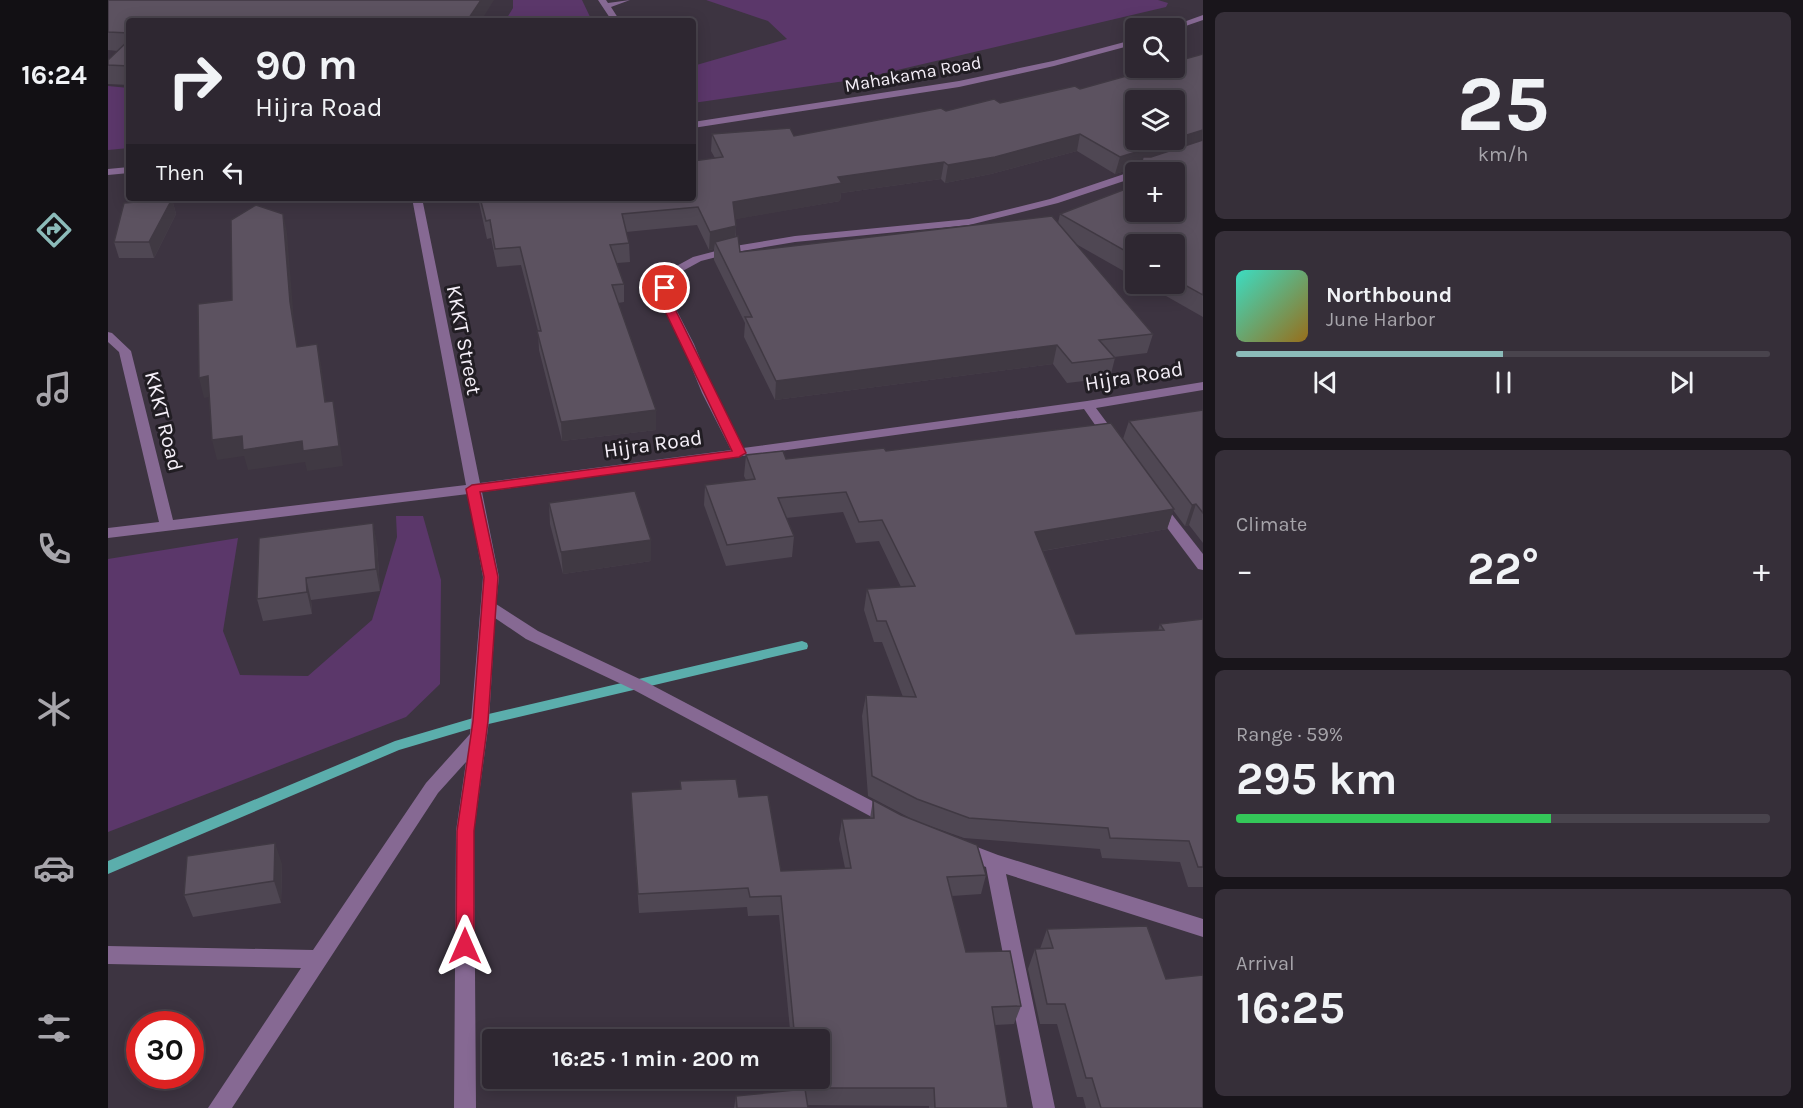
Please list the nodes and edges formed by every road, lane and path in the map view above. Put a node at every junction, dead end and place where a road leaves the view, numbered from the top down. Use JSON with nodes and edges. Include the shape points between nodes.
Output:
{"nodes":[{"id":1,"x":626,"y":0,"type":"edge"},
{"id":2,"x":604,"y":3,"type":"edge"},
{"id":3,"x":1203,"y":17,"type":"edge"},
{"id":4,"x":614,"y":18,"type":"edge"},
{"id":5,"x":1185,"y":23,"type":"edge"},
{"id":6,"x":1125,"y":44,"type":"edge"},
{"id":7,"x":696,"y":125,"type":"edge"},
{"id":8,"x":126,"y":170,"type":"edge"},
{"id":9,"x":108,"y":172,"type":"edge"},
{"id":10,"x":1125,"y":177,"type":"edge"},
{"id":11,"x":418,"y":201,"type":"edge"},
{"id":12,"x":108,"y":336,"type":"edge"},
{"id":13,"x":1203,"y":386,"type":"edge"},
{"id":14,"x":1087,"y":405,"type":"junction"},
{"id":15,"x":1119,"y":450,"type":"edge"},
{"id":16,"x":739,"y":453,"type":"junction"},
{"id":17,"x":472,"y":489,"type":"junction"},
{"id":18,"x":1151,"y":495,"type":"edge"},
{"id":19,"x":167,"y":524,"type":"junction"},
{"id":20,"x":108,"y":533,"type":"edge"},
{"id":21,"x":1203,"y":566,"type":"edge"},
{"id":22,"x":488,"y":606,"type":"junction"},
{"id":23,"x":478,"y":736,"type":"junction"},
{"id":24,"x":905,"y":827,"type":"edge"},
{"id":25,"x":949,"y":844,"type":"edge"},
{"id":26,"x":994,"y":862,"type":"junction"},
{"id":27,"x":1203,"y":928,"type":"edge"},
{"id":28,"x":108,"y":955,"type":"edge"},
{"id":29,"x":318,"y":959,"type":"junction"},
{"id":30,"x":219,"y":1108,"type":"edge"},
{"id":31,"x":465,"y":1108,"type":"edge"},
{"id":32,"x":1044,"y":1108,"type":"edge"}],
"edges":[{"from":1,"to":2,"type":"street"},
{"from":2,"to":4,"type":"street"},
{"from":3,"to":5,"type":"street"},
{"from":6,"to":7,"type":"street","name":"Mahakama Road","via":[[959,84]]},
{"from":8,"to":9,"type":"street"},
{"from":10,"to":16,"type":"street","via":[[1054,201],[969,222],[795,239],[697,259],[675,271],[665,288],[671,311]]},
{"from":11,"to":17,"type":"street","name":"KKKT Street"},
{"from":12,"to":19,"type":"street","name":"KKKT Road","via":[[125,351]]},
{"from":13,"to":14,"type":"street","name":"Hijra Road"},
{"from":14,"to":15,"type":"street"},
{"from":14,"to":16,"type":"street","name":"Hijra Road"},
{"from":16,"to":17,"type":"street","name":"Hijra Road"},
{"from":17,"to":19,"type":"street","name":"Hijra Road"},
{"from":17,"to":22,"type":"street","name":"KKKT Street","via":[[491,577]]},
{"from":18,"to":21,"type":"street"},
{"from":19,"to":20,"type":"street","name":"Hijra Road"},
{"from":22,"to":23,"type":"street","name":"KKKT Street"},
{"from":22,"to":24,"type":"street","via":[[532,635],[640,686]]},
{"from":23,"to":29,"type":"street","via":[[432,789]]},
{"from":23,"to":31,"type":"street","name":"KKKT Street","via":[[465,831]]},
{"from":25,"to":26,"type":"street"},
{"from":26,"to":27,"type":"street"},
{"from":26,"to":32,"type":"street"},
{"from":28,"to":29,"type":"street"},
{"from":29,"to":30,"type":"street"}]}
